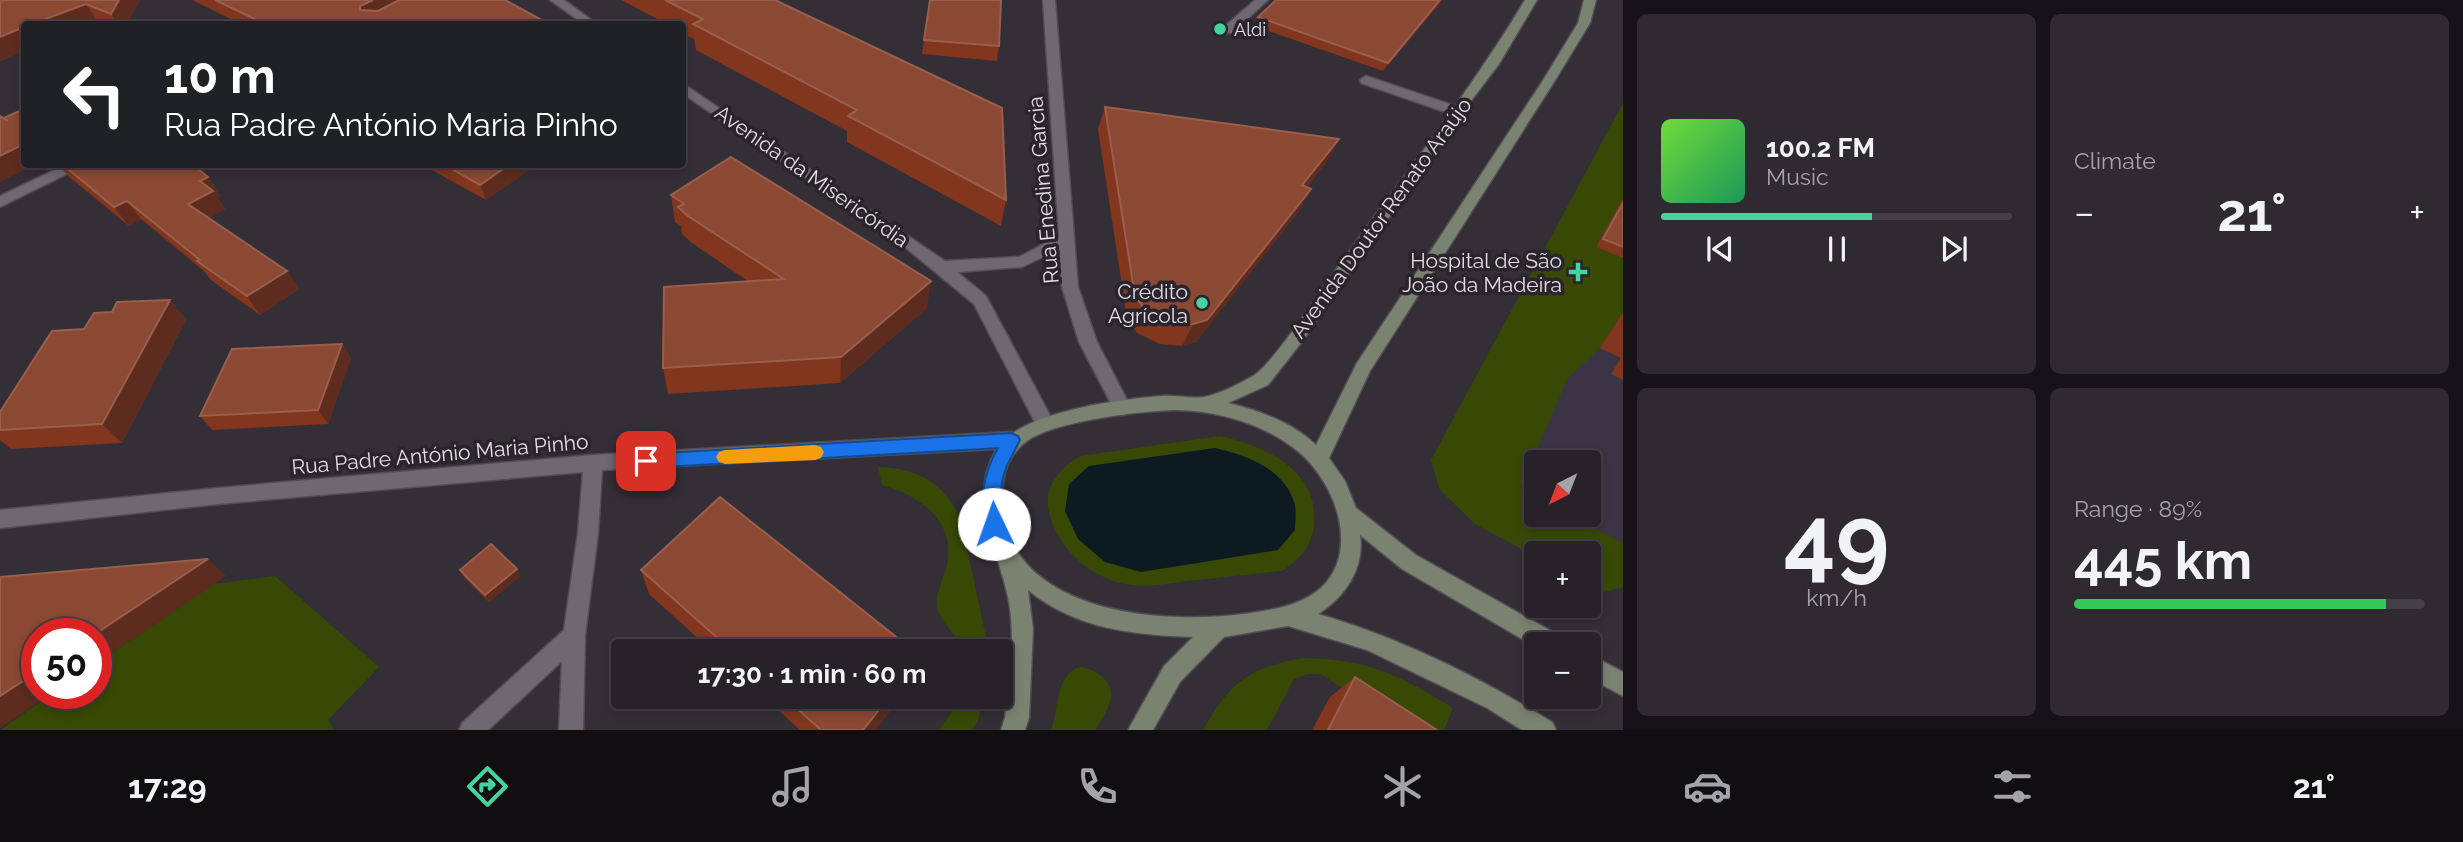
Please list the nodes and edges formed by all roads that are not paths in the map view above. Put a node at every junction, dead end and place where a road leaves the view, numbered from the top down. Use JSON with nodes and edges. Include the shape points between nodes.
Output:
{"nodes":[{"id":1,"x":556,"y":0,"type":"edge"},
{"id":2,"x":1049,"y":0,"type":"edge"},
{"id":3,"x":1262,"y":0,"type":"edge"},
{"id":4,"x":1531,"y":0,"type":"edge"},
{"id":5,"x":1590,"y":0,"type":"edge"},
{"id":6,"x":587,"y":21,"type":"edge"},
{"id":7,"x":1228,"y":30,"type":"dead end"},
{"id":8,"x":1366,"y":80,"type":"dead end"},
{"id":9,"x":686,"y":90,"type":"edge"},
{"id":10,"x":1456,"y":111,"type":"junction"},
{"id":11,"x":72,"y":168,"type":"edge"},
{"id":12,"x":0,"y":202,"type":"edge"},
{"id":13,"x":1068,"y":238,"type":"junction"},
{"id":14,"x":942,"y":267,"type":"junction"},
{"id":15,"x":1204,"y":405,"type":"junction"},
{"id":16,"x":1122,"y":408,"type":"junction"},
{"id":17,"x":1045,"y":424,"type":"junction"},
{"id":18,"x":1012,"y":440,"type":"junction"},
{"id":19,"x":1320,"y":458,"type":"junction"},
{"id":20,"x":593,"y":463,"type":"junction"},
{"id":21,"x":1351,"y":515,"type":"junction"},
{"id":22,"x":0,"y":519,"type":"edge"},
{"id":23,"x":1008,"y":557,"type":"junction"},
{"id":24,"x":1286,"y":615,"type":"junction"},
{"id":25,"x":1218,"y":627,"type":"junction"},
{"id":26,"x":1531,"y":632,"type":"edge"},
{"id":27,"x":574,"y":635,"type":"junction"},
{"id":28,"x":1601,"y":672,"type":"edge"},
{"id":29,"x":1623,"y":685,"type":"edge"},
{"id":30,"x":471,"y":730,"type":"edge"},
{"id":31,"x":571,"y":730,"type":"edge"},
{"id":32,"x":1013,"y":730,"type":"edge"},
{"id":33,"x":1140,"y":730,"type":"edge"},
{"id":34,"x":1544,"y":730,"type":"edge"}],
"edges":[{"from":1,"to":6,"type":"street"},
{"from":2,"to":13,"type":"street","name":"Rua Enedina Garcia"},
{"from":3,"to":7,"type":"street"},
{"from":4,"to":10,"type":"main road","name":"Avenida Doutor Renato Araújo","via":[[1493,64]]},
{"from":5,"to":19,"type":"main road","via":[[1584,23],[1548,82],[1363,368]]},
{"from":8,"to":10,"type":"street"},
{"from":9,"to":14,"type":"street","name":"Avenida da Misericórdia"},
{"from":10,"to":15,"type":"main road","name":"Avenida Doutor Renato Araújo","via":[[1262,380]]},
{"from":11,"to":12,"type":"street"},
{"from":13,"to":14,"type":"street","via":[[1022,262]]},
{"from":13,"to":16,"type":"street","name":"Rua Enedina Garcia","via":[[1070,287],[1088,342]]},
{"from":14,"to":17,"type":"street","name":"Avenida da Misericórdia","via":[[980,300]]},
{"from":15,"to":16,"type":"main road","name":"Avenida Doutor Renato Araújo"},
{"from":15,"to":19,"type":"main road","name":"Avenida Doutor Renato Araújo","via":[[1273,428]]},
{"from":16,"to":17,"type":"main road","name":"Avenida Doutor Renato Araújo"},
{"from":17,"to":18,"type":"main road","name":"Avenida Doutor Renato Araújo"},
{"from":18,"to":20,"type":"street","name":"Rua Padre António Maria Pinho"},
{"from":18,"to":23,"type":"main road","name":"Avenida Doutor Renato Araújo","via":[[996,467],[992,495],[994,524]]},
{"from":19,"to":21,"type":"main road","name":"Avenida Doutor Renato Araújo"},
{"from":20,"to":22,"type":"street","name":"Rua Padre António Maria Pinho"},
{"from":20,"to":27,"type":"street"},
{"from":21,"to":24,"type":"main road","name":"Avenida Doutor Renato Araújo","via":[[1351,555],[1338,583],[1323,599]]},
{"from":21,"to":26,"type":"main road","via":[[1409,562]]},
{"from":23,"to":25,"type":"main road","name":"Avenida Doutor Renato Araújo","via":[[1044,592],[1086,615],[1151,626]]},
{"from":23,"to":32,"type":"main road","name":"Avenida Doutor Renato Araújo","via":[[1022,616]]},
{"from":24,"to":25,"type":"main road","name":"Avenida Doutor Renato Araújo"},
{"from":24,"to":34,"type":"main road","via":[[1371,640],[1495,700]]},
{"from":25,"to":33,"type":"main road","via":[[1172,674]]},
{"from":27,"to":30,"type":"street"},
{"from":27,"to":31,"type":"street"},
{"from":28,"to":29,"type":"main road"}]}
